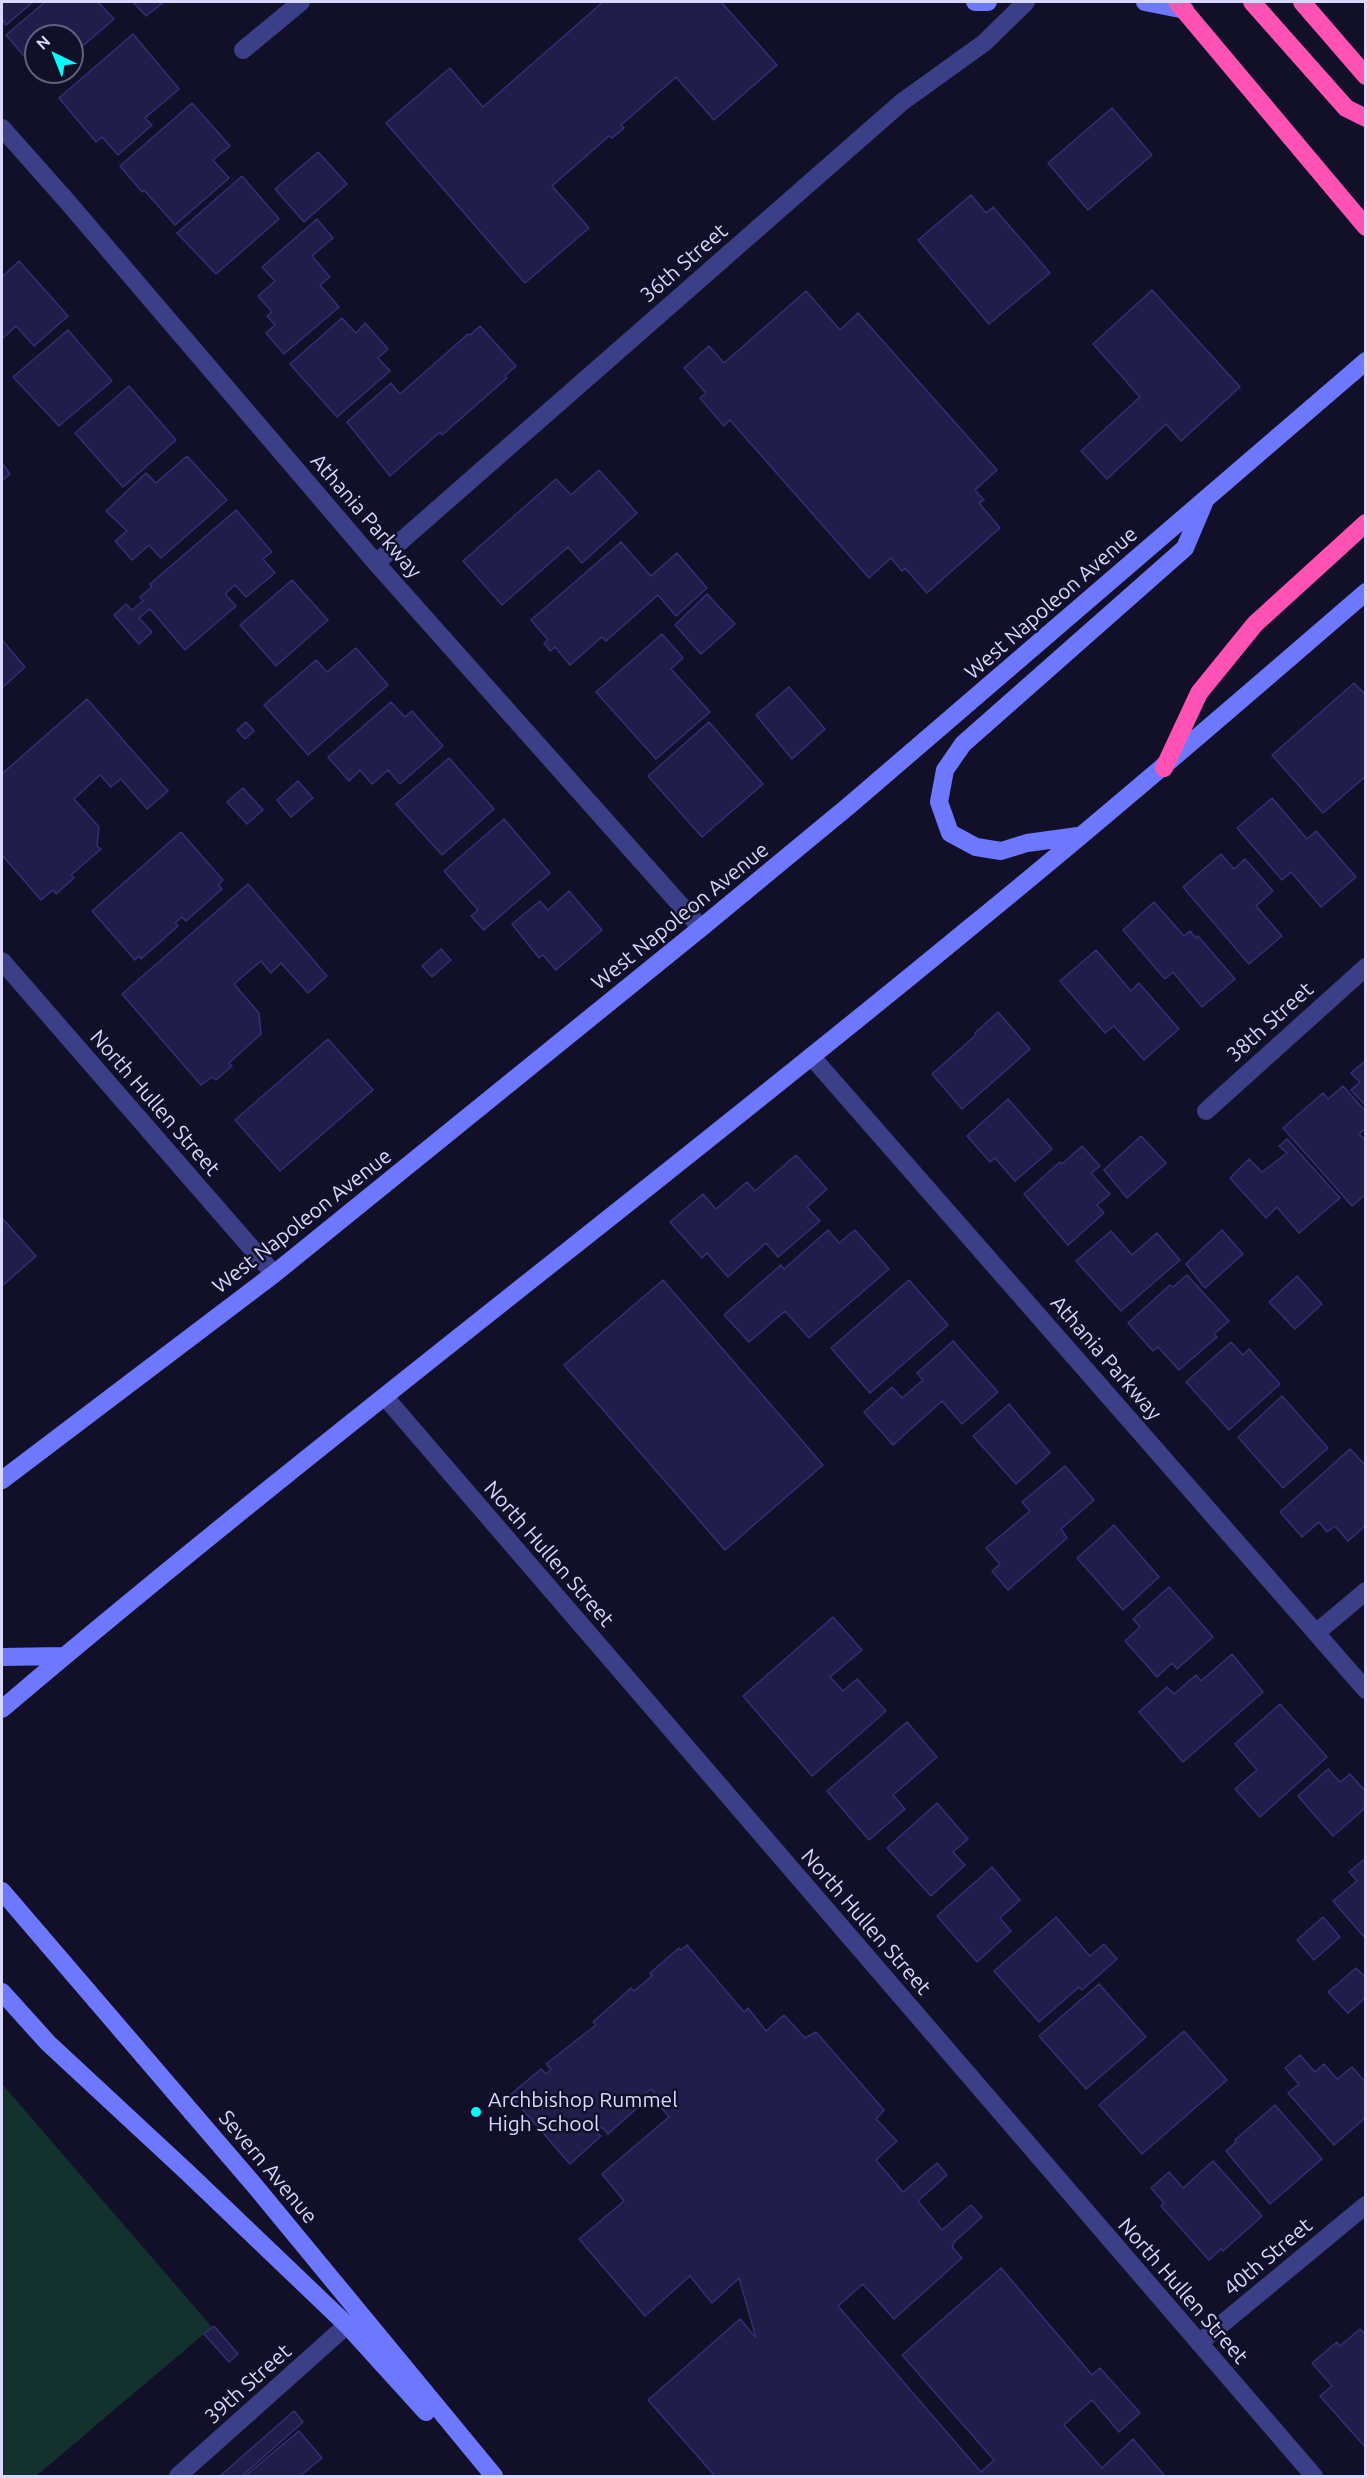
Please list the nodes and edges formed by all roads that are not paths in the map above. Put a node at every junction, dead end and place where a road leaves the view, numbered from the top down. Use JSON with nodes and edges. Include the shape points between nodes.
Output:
{"nodes":[{"id":1,"x":301,"y":2,"type":"edge"},
{"id":2,"x":975,"y":2,"type":"edge"},
{"id":3,"x":988,"y":2,"type":"edge"},
{"id":4,"x":1026,"y":2,"type":"edge"},
{"id":5,"x":1145,"y":2,"type":"edge"},
{"id":6,"x":1252,"y":2,"type":"edge"},
{"id":7,"x":1302,"y":2,"type":"edge"},
{"id":8,"x":1181,"y":6,"type":"edge"},
{"id":9,"x":243,"y":50,"type":"dead end"},
{"id":10,"x":1365,"y":76,"type":"edge"},
{"id":11,"x":1365,"y":118,"type":"edge"},
{"id":12,"x":2,"y":128,"type":"edge"},
{"id":13,"x":1365,"y":227,"type":"edge"},
{"id":14,"x":1365,"y":361,"type":"edge"},
{"id":15,"x":1206,"y":498,"type":"junction"},
{"id":16,"x":1365,"y":523,"type":"edge"},
{"id":17,"x":376,"y":563,"type":"junction"},
{"id":18,"x":1365,"y":592,"type":"edge"},
{"id":19,"x":1164,"y":768,"type":"junction"},
{"id":20,"x":1078,"y":836,"type":"junction"},
{"id":21,"x":701,"y":928,"type":"junction"},
{"id":22,"x":2,"y":961,"type":"edge"},
{"id":23,"x":1365,"y":967,"type":"edge"},
{"id":24,"x":811,"y":1056,"type":"junction"},
{"id":25,"x":1206,"y":1111,"type":"dead end"},
{"id":26,"x":274,"y":1274,"type":"junction"},
{"id":27,"x":385,"y":1397,"type":"junction"},
{"id":28,"x":2,"y":1480,"type":"edge"},
{"id":29,"x":1365,"y":1591,"type":"edge"},
{"id":30,"x":1316,"y":1634,"type":"junction"},
{"id":31,"x":63,"y":1656,"type":"junction"},
{"id":32,"x":2,"y":1657,"type":"edge"},
{"id":33,"x":1365,"y":1690,"type":"edge"},
{"id":34,"x":2,"y":1708,"type":"edge"},
{"id":35,"x":2,"y":1891,"type":"edge"},
{"id":36,"x":2,"y":1992,"type":"edge"},
{"id":37,"x":1365,"y":2205,"type":"edge"},
{"id":38,"x":347,"y":2325,"type":"junction"},
{"id":39,"x":1198,"y":2343,"type":"junction"},
{"id":40,"x":178,"y":2476,"type":"edge"},
{"id":41,"x":485,"y":2476,"type":"edge"},
{"id":42,"x":494,"y":2476,"type":"edge"},
{"id":43,"x":1314,"y":2476,"type":"edge"}],
"edges":[{"from":1,"to":9,"type":"street"},
{"from":2,"to":3,"type":"main road"},
{"from":4,"to":17,"type":"street","name":"36th Street","via":[[984,43],[902,102]]},
{"from":5,"to":8,"type":"main road"},
{"from":6,"to":11,"type":"highway","via":[[1346,108]]},
{"from":7,"to":10,"type":"highway"},
{"from":8,"to":13,"type":"highway"},
{"from":12,"to":17,"type":"street","name":"Athania Parkway"},
{"from":14,"to":15,"type":"main road","name":"West Napoleon Avenue"},
{"from":15,"to":20,"type":"main road","via":[[1185,548],[963,744],[945,770],[939,802],[950,833],[976,847],[1001,851]]},
{"from":15,"to":21,"type":"main road","name":"West Napoleon Avenue"},
{"from":16,"to":19,"type":"highway","via":[[1255,624],[1199,693]]},
{"from":17,"to":21,"type":"street","name":"Athania Parkway"},
{"from":18,"to":19,"type":"main road"},
{"from":19,"to":20,"type":"main road"},
{"from":20,"to":24,"type":"main road"},
{"from":21,"to":26,"type":"main road","name":"West Napoleon Avenue"},
{"from":22,"to":26,"type":"street","name":"North Hullen Street"},
{"from":23,"to":25,"type":"street","name":"38th Street"},
{"from":24,"to":27,"type":"main road"},
{"from":24,"to":30,"type":"street","name":"Athania Parkway"},
{"from":26,"to":28,"type":"main road","name":"West Napoleon Avenue"},
{"from":27,"to":31,"type":"main road"},
{"from":27,"to":39,"type":"street","name":"North Hullen Street"},
{"from":29,"to":30,"type":"street"},
{"from":30,"to":33,"type":"street","name":"Athania Parkway"},
{"from":31,"to":32,"type":"main road"},
{"from":31,"to":34,"type":"main road"},
{"from":35,"to":42,"type":"main road","name":"Severn Avenue","via":[[255,2186]]},
{"from":36,"to":38,"type":"main road","via":[[48,2043]]},
{"from":37,"to":39,"type":"street","name":"40th Street"},
{"from":38,"to":40,"type":"street","name":"39th Street"},
{"from":38,"to":41,"type":"main road"},
{"from":39,"to":43,"type":"street","name":"North Hullen Street"}]}
